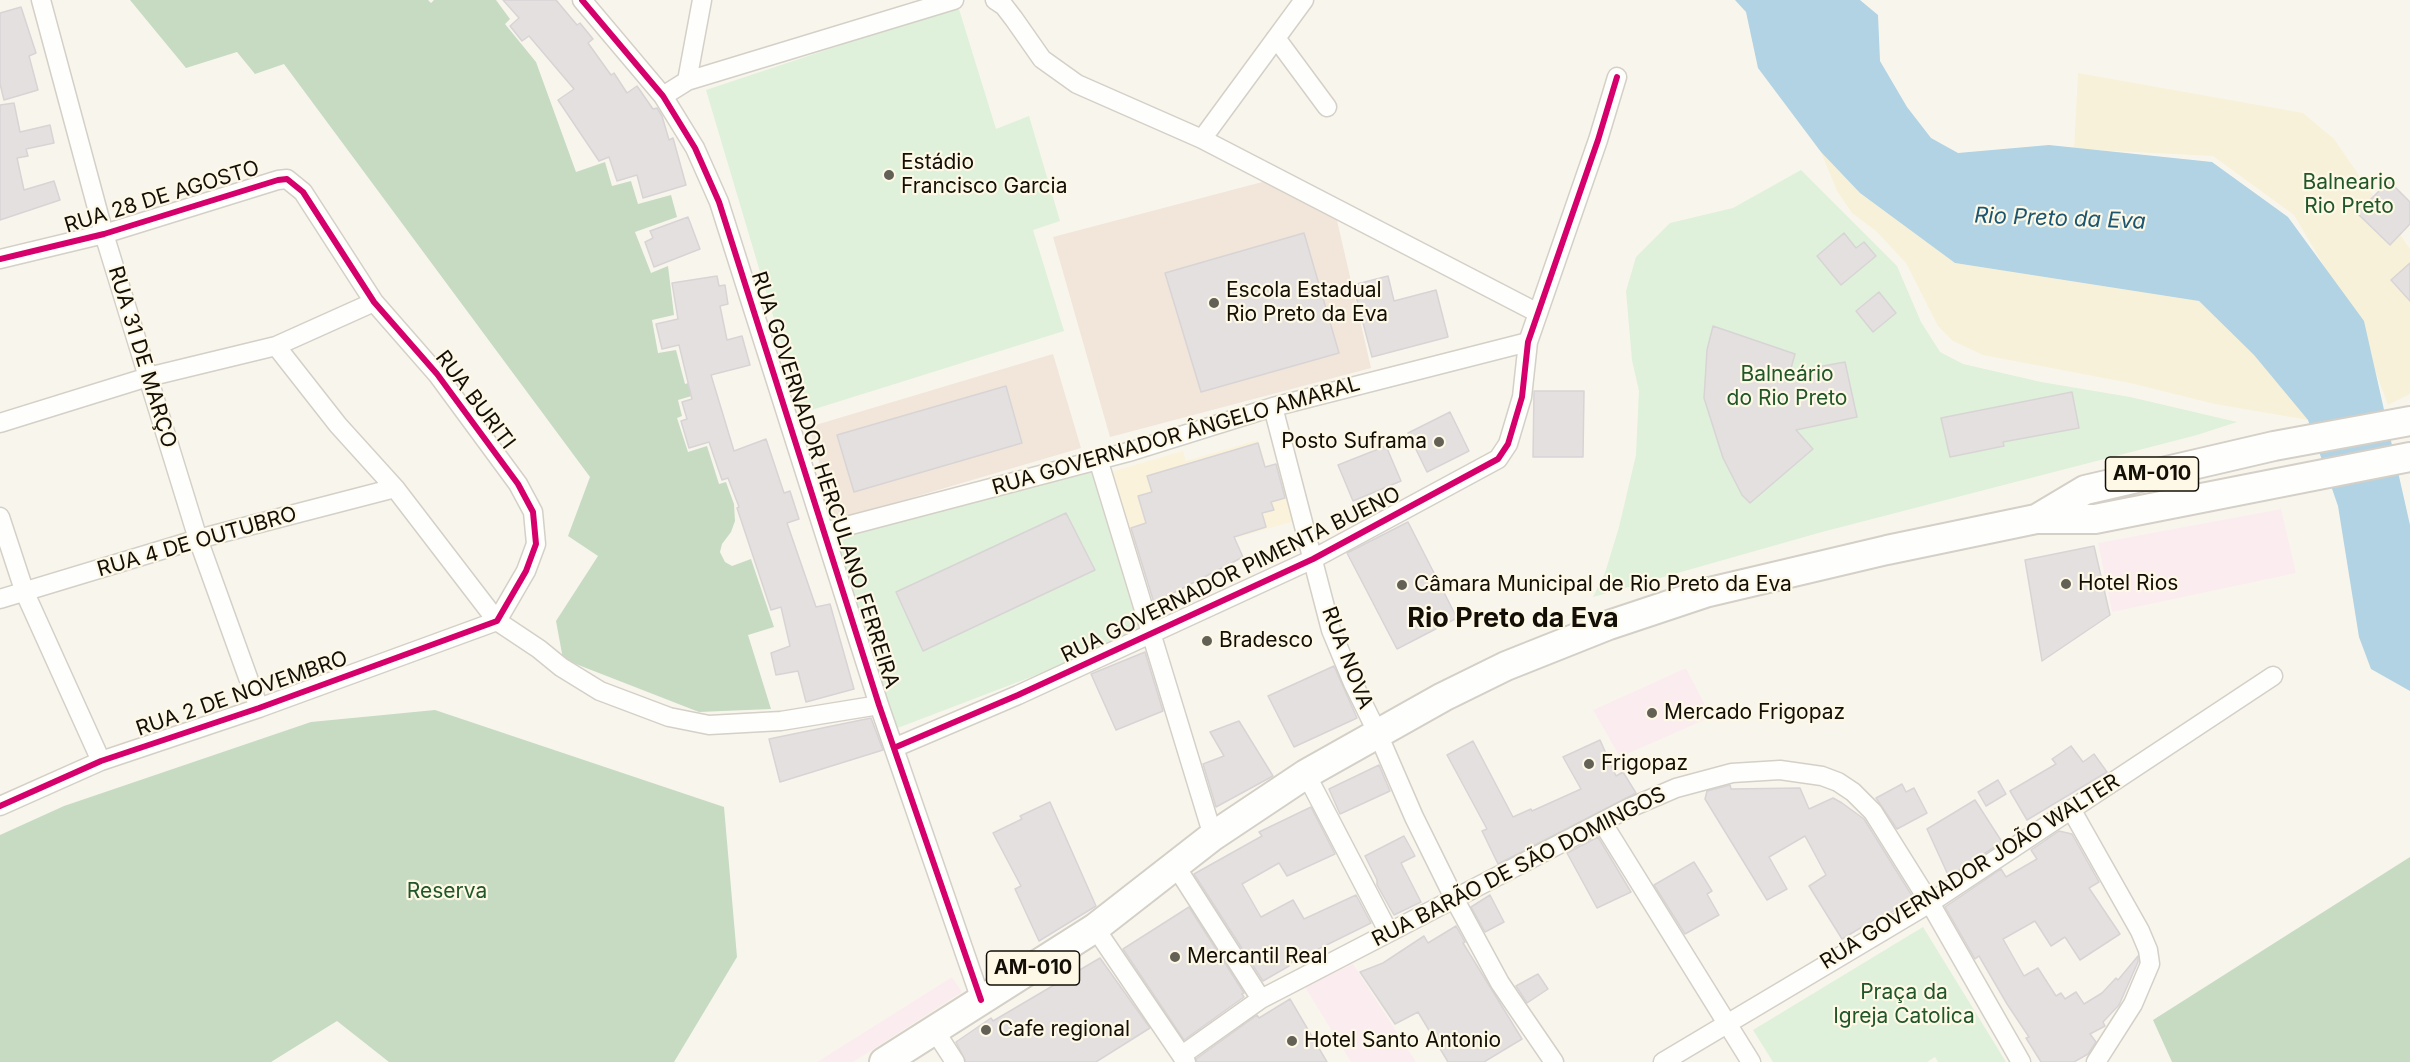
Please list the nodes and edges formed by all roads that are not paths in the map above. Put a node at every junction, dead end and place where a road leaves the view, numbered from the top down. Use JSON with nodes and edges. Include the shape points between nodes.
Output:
{"nodes":[{"id":1,"x":41,"y":0,"type":"edge"},
{"id":2,"x":582,"y":0,"type":"edge"},
{"id":3,"x":702,"y":0,"type":"edge"},
{"id":4,"x":954,"y":0,"type":"edge"},
{"id":5,"x":995,"y":0,"type":"edge"},
{"id":6,"x":1304,"y":0,"type":"edge"},
{"id":7,"x":1276,"y":38,"type":"junction"},
{"id":8,"x":1617,"y":77,"type":"dead end"},
{"id":9,"x":687,"y":81,"type":"junction"},
{"id":10,"x":663,"y":96,"type":"junction"},
{"id":11,"x":1327,"y":107,"type":"dead end"},
{"id":12,"x":1202,"y":138,"type":"junction"},
{"id":13,"x":317,"y":216,"type":"joint"},
{"id":14,"x":104,"y":234,"type":"junction"},
{"id":15,"x":0,"y":259,"type":"edge"},
{"id":16,"x":374,"y":302,"type":"junction"},
{"id":17,"x":1538,"y":313,"type":"junction"},
{"id":18,"x":1528,"y":342,"type":"junction"},
{"id":19,"x":276,"y":346,"type":"junction"},
{"id":20,"x":148,"y":377,"type":"junction"},
{"id":21,"x":1273,"y":407,"type":"junction"},
{"id":22,"x":2410,"y":421,"type":"edge"},
{"id":23,"x":0,"y":423,"type":"edge"},
{"id":24,"x":2410,"y":457,"type":"edge"},
{"id":25,"x":1098,"y":459,"type":"junction"},
{"id":26,"x":395,"y":488,"type":"junction"},
{"id":27,"x":0,"y":517,"type":"edge"},
{"id":28,"x":2036,"y":519,"type":"junction"},
{"id":29,"x":824,"y":532,"type":"junction"},
{"id":30,"x":198,"y":539,"type":"junction"},
{"id":31,"x":1313,"y":559,"type":"junction"},
{"id":32,"x":25,"y":593,"type":"junction"},
{"id":33,"x":0,"y":599,"type":"edge"},
{"id":34,"x":497,"y":621,"type":"junction"},
{"id":35,"x":1151,"y":634,"type":"junction"},
{"id":36,"x":2273,"y":676,"type":"dead end"},
{"id":37,"x":879,"y":705,"type":"junction"},
{"id":38,"x":259,"y":708,"type":"junction"},
{"id":39,"x":1378,"y":735,"type":"junction"},
{"id":40,"x":896,"y":747,"type":"junction"},
{"id":41,"x":101,"y":761,"type":"junction"},
{"id":42,"x":1306,"y":774,"type":"junction"},
{"id":43,"x":0,"y":806,"type":"edge"},
{"id":44,"x":2071,"y":809,"type":"junction"},
{"id":45,"x":1602,"y":822,"type":"junction"},
{"id":46,"x":1213,"y":836,"type":"junction"},
{"id":47,"x":1175,"y":865,"type":"junction"},
{"id":48,"x":1455,"y":900,"type":"junction"},
{"id":49,"x":1930,"y":903,"type":"junction"},
{"id":50,"x":1095,"y":928,"type":"junction"},
{"id":51,"x":1388,"y":931,"type":"junction"},
{"id":52,"x":1261,"y":999,"type":"junction"},
{"id":53,"x":981,"y":1000,"type":"junction"},
{"id":54,"x":1726,"y":1023,"type":"junction"},
{"id":55,"x":935,"y":1031,"type":"junction"},
{"id":56,"x":1184,"y":1058,"type":"edge"},
{"id":57,"x":884,"y":1062,"type":"edge"},
{"id":58,"x":955,"y":1062,"type":"edge"},
{"id":59,"x":1554,"y":1062,"type":"edge"},
{"id":60,"x":1663,"y":1062,"type":"edge"},
{"id":61,"x":1751,"y":1062,"type":"edge"},
{"id":62,"x":2021,"y":1062,"type":"edge"},
{"id":63,"x":2096,"y":1062,"type":"edge"}],
"edges":[{"from":1,"to":14,"type":"street","name":"RUA 31 DE MARÇO"},
{"from":2,"to":10,"type":"street","name":"RUA GOVERNADOR HERCULANO FERREIRA"},
{"from":3,"to":9,"type":"street"},
{"from":4,"to":9,"type":"street"},
{"from":5,"to":12,"type":"street","via":[[1004,6],[1042,59],[1077,84]]},
{"from":6,"to":7,"type":"street"},
{"from":7,"to":11,"type":"street"},
{"from":7,"to":12,"type":"street"},
{"from":8,"to":17,"type":"street","name":"RUA GOVERNADOR PIMENTA BUENO"},
{"from":9,"to":10,"type":"street"},
{"from":10,"to":29,"type":"street","name":"RUA GOVERNADOR HERCULANO FERREIRA","via":[[695,148],[719,202]]},
{"from":12,"to":17,"type":"street"},
{"from":13,"to":14,"type":"street","name":"RUA 28 DE AGOSTO","via":[[303,192],[287,179]]},
{"from":13,"to":16,"type":"street","name":"RUA BURITI"},
{"from":14,"to":15,"type":"street","name":"RUA 28 DE AGOSTO"},
{"from":14,"to":20,"type":"street","name":"RUA 31 DE MARÇO"},
{"from":16,"to":19,"type":"street"},
{"from":16,"to":34,"type":"street","name":"RUA BURITI","via":[[437,374],[518,484],[533,512],[536,544],[526,571]]},
{"from":17,"to":18,"type":"street","name":"RUA GOVERNADOR PIMENTA BUENO"},
{"from":18,"to":21,"type":"street","name":"RUA GOVERNADOR ÂNGELO AMARAL"},
{"from":18,"to":31,"type":"street","name":"RUA GOVERNADOR PIMENTA BUENO","via":[[1522,397],[1508,444],[1498,459]]},
{"from":19,"to":20,"type":"street"},
{"from":19,"to":26,"type":"street","via":[[338,425]]},
{"from":20,"to":23,"type":"street"},
{"from":20,"to":30,"type":"street","name":"RUA 31 DE MARÇO"},
{"from":21,"to":25,"type":"street","name":"RUA GOVERNADOR ÂNGELO AMARAL"},
{"from":21,"to":31,"type":"street","name":"RUA NOVA"},
{"from":22,"to":28,"type":"main road","number":"AM-010","via":[[2274,446],[2085,490]]},
{"from":24,"to":28,"type":"main road","number":"AM-010","via":[[2095,519]]},
{"from":25,"to":29,"type":"street","name":"RUA GOVERNADOR ÂNGELO AMARAL"},
{"from":25,"to":35,"type":"street"},
{"from":26,"to":30,"type":"street","name":"RUA 4 DE OUTUBRO"},
{"from":26,"to":34,"type":"street"},
{"from":27,"to":32,"type":"street"},
{"from":28,"to":39,"type":"main road","number":"AM-010","via":[[1705,593],[1506,666]]},
{"from":29,"to":37,"type":"street","name":"RUA GOVERNADOR HERCULANO FERREIRA"},
{"from":30,"to":32,"type":"street","name":"RUA 4 DE OUTUBRO"},
{"from":30,"to":38,"type":"street","name":"RUA 31 DE MARÇO"},
{"from":31,"to":35,"type":"street","name":"RUA GOVERNADOR PIMENTA BUENO"},
{"from":31,"to":39,"type":"street","name":"RUA NOVA","via":[[1331,630]]},
{"from":32,"to":33,"type":"street","name":"RUA 4 DE OUTUBRO"},
{"from":32,"to":41,"type":"street"},
{"from":34,"to":37,"type":"street","via":[[600,691],[669,717],[709,725],[781,721]]},
{"from":34,"to":38,"type":"street","name":"RUA 2 DE NOVEMBRO"},
{"from":35,"to":40,"type":"street","name":"RUA GOVERNADOR PIMENTA BUENO"},
{"from":35,"to":46,"type":"street"},
{"from":36,"to":44,"type":"street","name":"RUA GOVERNADOR JOÃO WALTER"},
{"from":37,"to":40,"type":"street","name":"RUA GOVERNADOR HERCULANO FERREIRA"},
{"from":38,"to":41,"type":"street","name":"RUA 2 DE NOVEMBRO"},
{"from":39,"to":42,"type":"main road","number":"AM-010"},
{"from":39,"to":48,"type":"street","name":"RUA NOVA"},
{"from":40,"to":53,"type":"street","name":"RUA GOVERNADOR HERCULANO FERREIRA"},
{"from":41,"to":43,"type":"street","name":"RUA 2 DE NOVEMBRO"},
{"from":42,"to":46,"type":"main road","number":"AM-010"},
{"from":42,"to":51,"type":"street"},
{"from":44,"to":49,"type":"street","name":"RUA GOVERNADOR JOÃO WALTER"},
{"from":44,"to":63,"type":"street","via":[[2140,931],[2150,964],[2138,994]]},
{"from":45,"to":48,"type":"street","name":"RUA BARÃO DE SÃO DOMINGOS"},
{"from":45,"to":49,"type":"street","name":"RUA BARÃO DE SÃO DOMINGOS","via":[[1676,789],[1731,773],[1780,770],[1822,776],[1853,792],[1873,812]]},
{"from":45,"to":54,"type":"street"},
{"from":46,"to":47,"type":"main road","number":"AM-010"},
{"from":47,"to":50,"type":"main road","number":"AM-010"},
{"from":47,"to":52,"type":"street"},
{"from":48,"to":51,"type":"street","name":"RUA BARÃO DE SÃO DOMINGOS"},
{"from":48,"to":59,"type":"street","name":"RUA NOVA","via":[[1500,983]]},
{"from":49,"to":54,"type":"street","name":"RUA GOVERNADOR JOÃO WALTER"},
{"from":49,"to":62,"type":"street","name":"RUA BARÃO DE SÃO DOMINGOS"},
{"from":50,"to":53,"type":"main road","number":"AM-010"},
{"from":50,"to":56,"type":"street"},
{"from":51,"to":52,"type":"street","name":"RUA BARÃO DE SÃO DOMINGOS"},
{"from":52,"to":56,"type":"street","name":"RUA BARÃO DE SÃO DOMINGOS"},
{"from":53,"to":55,"type":"main road","number":"AM-010"},
{"from":54,"to":60,"type":"street","name":"RUA GOVERNADOR JOÃO WALTER"},
{"from":54,"to":61,"type":"street"},
{"from":55,"to":57,"type":"main road","number":"AM-010"},
{"from":55,"to":58,"type":"street"}]}
